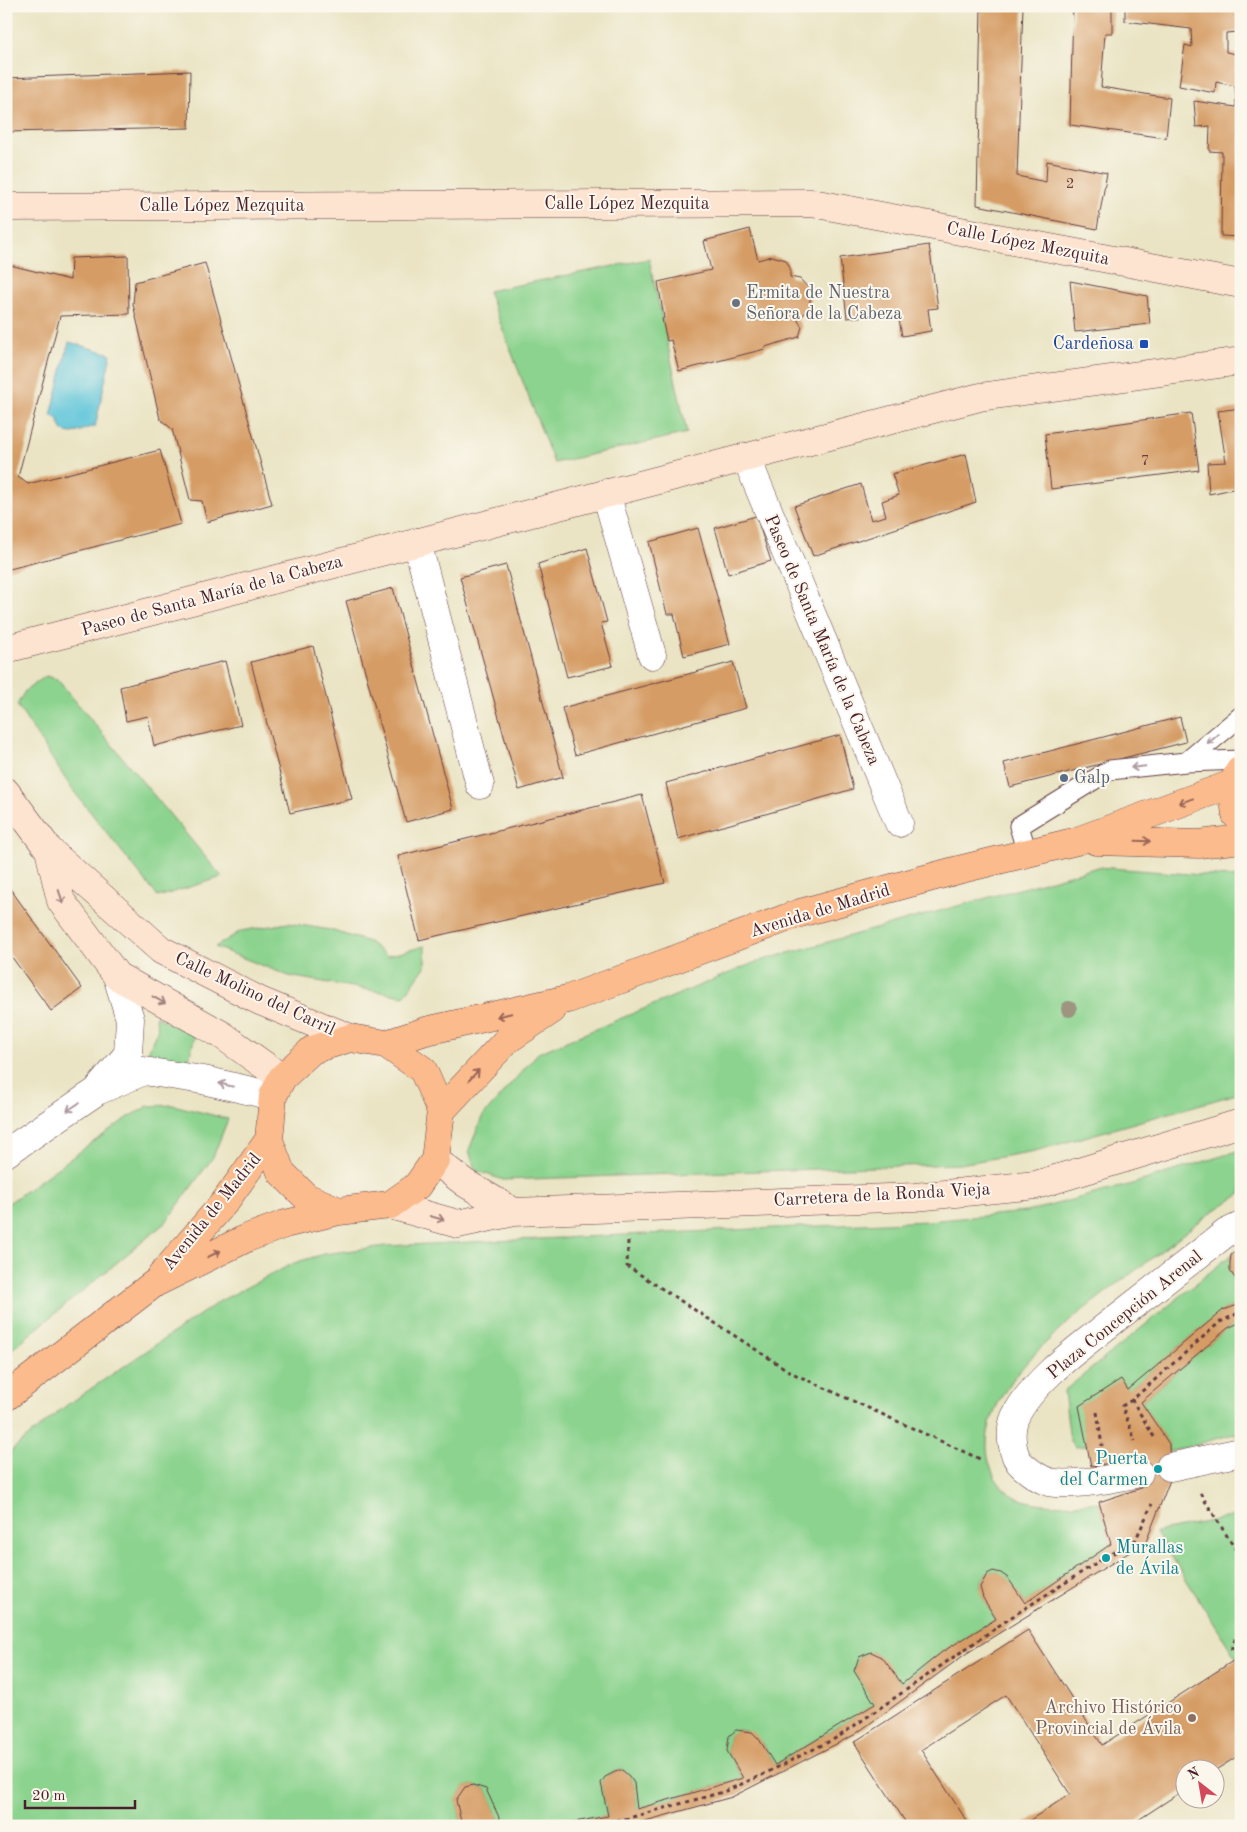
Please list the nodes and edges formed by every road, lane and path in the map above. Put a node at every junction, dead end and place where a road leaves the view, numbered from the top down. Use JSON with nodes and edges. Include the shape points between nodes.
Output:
{"nodes":[{"id":1,"x":6,"y":207,"type":"edge"},
{"id":2,"x":1241,"y":284,"type":"edge"},
{"id":3,"x":1241,"y":361,"type":"edge"},
{"id":4,"x":746,"y":457,"type":"junction"},
{"id":5,"x":606,"y":493,"type":"junction"},
{"id":6,"x":417,"y":542,"type":"junction"},
{"id":7,"x":6,"y":649,"type":"edge"},
{"id":8,"x":652,"y":655,"type":"dead end"},
{"id":9,"x":1241,"y":716,"type":"edge"},
{"id":10,"x":1186,"y":762,"type":"junction"},
{"id":11,"x":1238,"y":771,"type":"edge"},
{"id":12,"x":480,"y":786,"type":"dead end"},
{"id":13,"x":6,"y":792,"type":"edge"},
{"id":14,"x":1241,"y":819,"type":"edge"},
{"id":15,"x":899,"y":823,"type":"dead end"},
{"id":16,"x":1241,"y":839,"type":"edge"},
{"id":17,"x":1076,"y":841,"type":"junction"},
{"id":18,"x":49,"y":850,"type":"junction"},
{"id":19,"x":1027,"y":853,"type":"junction"},
{"id":20,"x":116,"y":976,"type":"junction"},
{"id":21,"x":568,"y":999,"type":"junction"},
{"id":22,"x":350,"y":1038,"type":"junction"},
{"id":23,"x":386,"y":1044,"type":"junction"},
{"id":24,"x":278,"y":1087,"type":"junction"},
{"id":25,"x":97,"y":1091,"type":"junction"},
{"id":26,"x":441,"y":1111,"type":"junction"},
{"id":27,"x":1241,"y":1124,"type":"edge"},
{"id":28,"x":269,"y":1140,"type":"junction"},
{"id":29,"x":6,"y":1152,"type":"edge"},
{"id":30,"x":435,"y":1160,"type":"junction"},
{"id":31,"x":390,"y":1205,"type":"junction"},
{"id":32,"x":339,"y":1211,"type":"junction"},
{"id":33,"x":514,"y":1212,"type":"junction"},
{"id":34,"x":1241,"y":1226,"type":"edge"},
{"id":35,"x":628,"y":1235,"type":"dead end"},
{"id":36,"x":155,"y":1283,"type":"junction"},
{"id":37,"x":1241,"y":1312,"type":"edge"},
{"id":38,"x":6,"y":1398,"type":"edge"},
{"id":39,"x":1132,"y":1400,"type":"junction"},
{"id":40,"x":1097,"y":1412,"type":"dead end"},
{"id":41,"x":1155,"y":1439,"type":"dead end"},
{"id":42,"x":1241,"y":1452,"type":"edge"},
{"id":43,"x":1104,"y":1453,"type":"dead end"},
{"id":44,"x":1138,"y":1461,"type":"joint"},
{"id":45,"x":989,"y":1463,"type":"dead end"},
{"id":46,"x":1170,"y":1467,"type":"dead end"},
{"id":47,"x":1155,"y":1498,"type":"dead end"},
{"id":48,"x":1216,"y":1520,"type":"dead end"},
{"id":49,"x":1241,"y":1558,"type":"edge"},
{"id":50,"x":1241,"y":1634,"type":"edge"},
{"id":51,"x":1241,"y":1649,"type":"edge"},
{"id":52,"x":577,"y":1826,"type":"edge"}],
"edges":[{"from":1,"to":2,"type":"street","name":"Calle López Mezquita","via":[[812,203]]},
{"from":3,"to":4,"type":"street","name":"Paseo de Santa María de la Cabeza","via":[[980,396]]},
{"from":4,"to":5,"type":"street","name":"Paseo de Santa María de la Cabeza"},
{"from":4,"to":15,"type":"street","name":"Paseo de Santa María de la Cabeza"},
{"from":5,"to":6,"type":"street","name":"Paseo de Santa María de la Cabeza"},
{"from":5,"to":8,"type":"street"},
{"from":6,"to":7,"type":"street","name":"Paseo de Santa María de la Cabeza"},
{"from":6,"to":12,"type":"street"},
{"from":9,"to":10,"type":"lane","one_way":true},
{"from":10,"to":11,"type":"lane"},
{"from":10,"to":19,"type":"lane","one_way":true,"via":[[1110,770],[1019,826]]},
{"from":11,"to":14,"type":"highway","via":[[1236,815]]},
{"from":11,"to":17,"type":"highway","name":"Avenida de Madrid","one_way":true},
{"from":13,"to":18,"type":"street","name":"Calle Molino del Carril"},
{"from":17,"to":16,"type":"highway","name":"Avenida de Madrid","one_way":true,"via":[[1139,840],[1199,844]]},
{"from":17,"to":19,"type":"highway","name":"Avenida de Madrid"},
{"from":18,"to":20,"type":"street","name":"Calle Molino del Carril","one_way":true,"via":[[61,901]]},
{"from":18,"to":22,"type":"street","name":"Calle Molino del Carril","via":[[161,950],[260,1001]]},
{"from":19,"to":21,"type":"highway","name":"Avenida de Madrid","via":[[800,913]]},
{"from":20,"to":24,"type":"street","name":"Calle Molino del Carril","one_way":true,"via":[[222,1035]]},
{"from":20,"to":25,"type":"street","via":[[130,1019],[128,1054]]},
{"from":21,"to":23,"type":"highway","name":"Avenida de Madrid","one_way":true},
{"from":26,"to":21,"type":"highway","name":"Avenida de Madrid","one_way":true,"via":[[507,1040]]},
{"from":22,"to":23,"type":"highway"},
{"from":22,"to":24,"type":"highway","via":[[312,1050]]},
{"from":23,"to":26,"type":"highway","via":[[423,1070]]},
{"from":24,"to":25,"type":"street","one_way":true,"via":[[144,1071]]},
{"from":24,"to":28,"type":"highway"},
{"from":25,"to":29,"type":"street","one_way":true},
{"from":26,"to":30,"type":"highway"},
{"from":27,"to":33,"type":"street","name":"Carretera de la Ronda Vieja","via":[[1036,1185],[915,1197]]},
{"from":28,"to":32,"type":"highway","via":[[281,1172],[306,1197]]},
{"from":28,"to":36,"type":"highway","name":"Avenida de Madrid","via":[[224,1203]]},
{"from":30,"to":31,"type":"highway","via":[[417,1186]]},
{"from":30,"to":33,"type":"street"},
{"from":31,"to":32,"type":"highway"},
{"from":31,"to":33,"type":"street","name":"Carretera de la Ronda Vieja","one_way":true,"via":[[458,1224]]},
{"from":36,"to":32,"type":"highway","name":"Avenida de Madrid","one_way":true,"via":[[247,1238],[285,1224]]},
{"from":34,"to":44,"type":"street","name":"Plaza Concepción Arenal","via":[[1226,1233],[1067,1357],[1030,1395],[1015,1417],[1013,1447],[1018,1462],[1033,1475],[1050,1482],[1088,1482]]},
{"from":35,"to":45,"type":"path","via":[[627,1266],[792,1373]]},
{"from":36,"to":38,"type":"highway","name":"Avenida de Madrid"},
{"from":37,"to":39,"type":"path","via":[[1220,1322]]},
{"from":39,"to":41,"type":"path"},
{"from":39,"to":44,"type":"path","via":[[1122,1406]]},
{"from":40,"to":43,"type":"path"},
{"from":42,"to":46,"type":"street"},
{"from":47,"to":52,"type":"path","via":[[1135,1541],[1013,1616],[838,1737],[723,1792],[625,1819]]},
{"from":48,"to":49,"type":"path"},
{"from":50,"to":51,"type":"path","via":[[1236,1636],[1230,1650]]}]}
